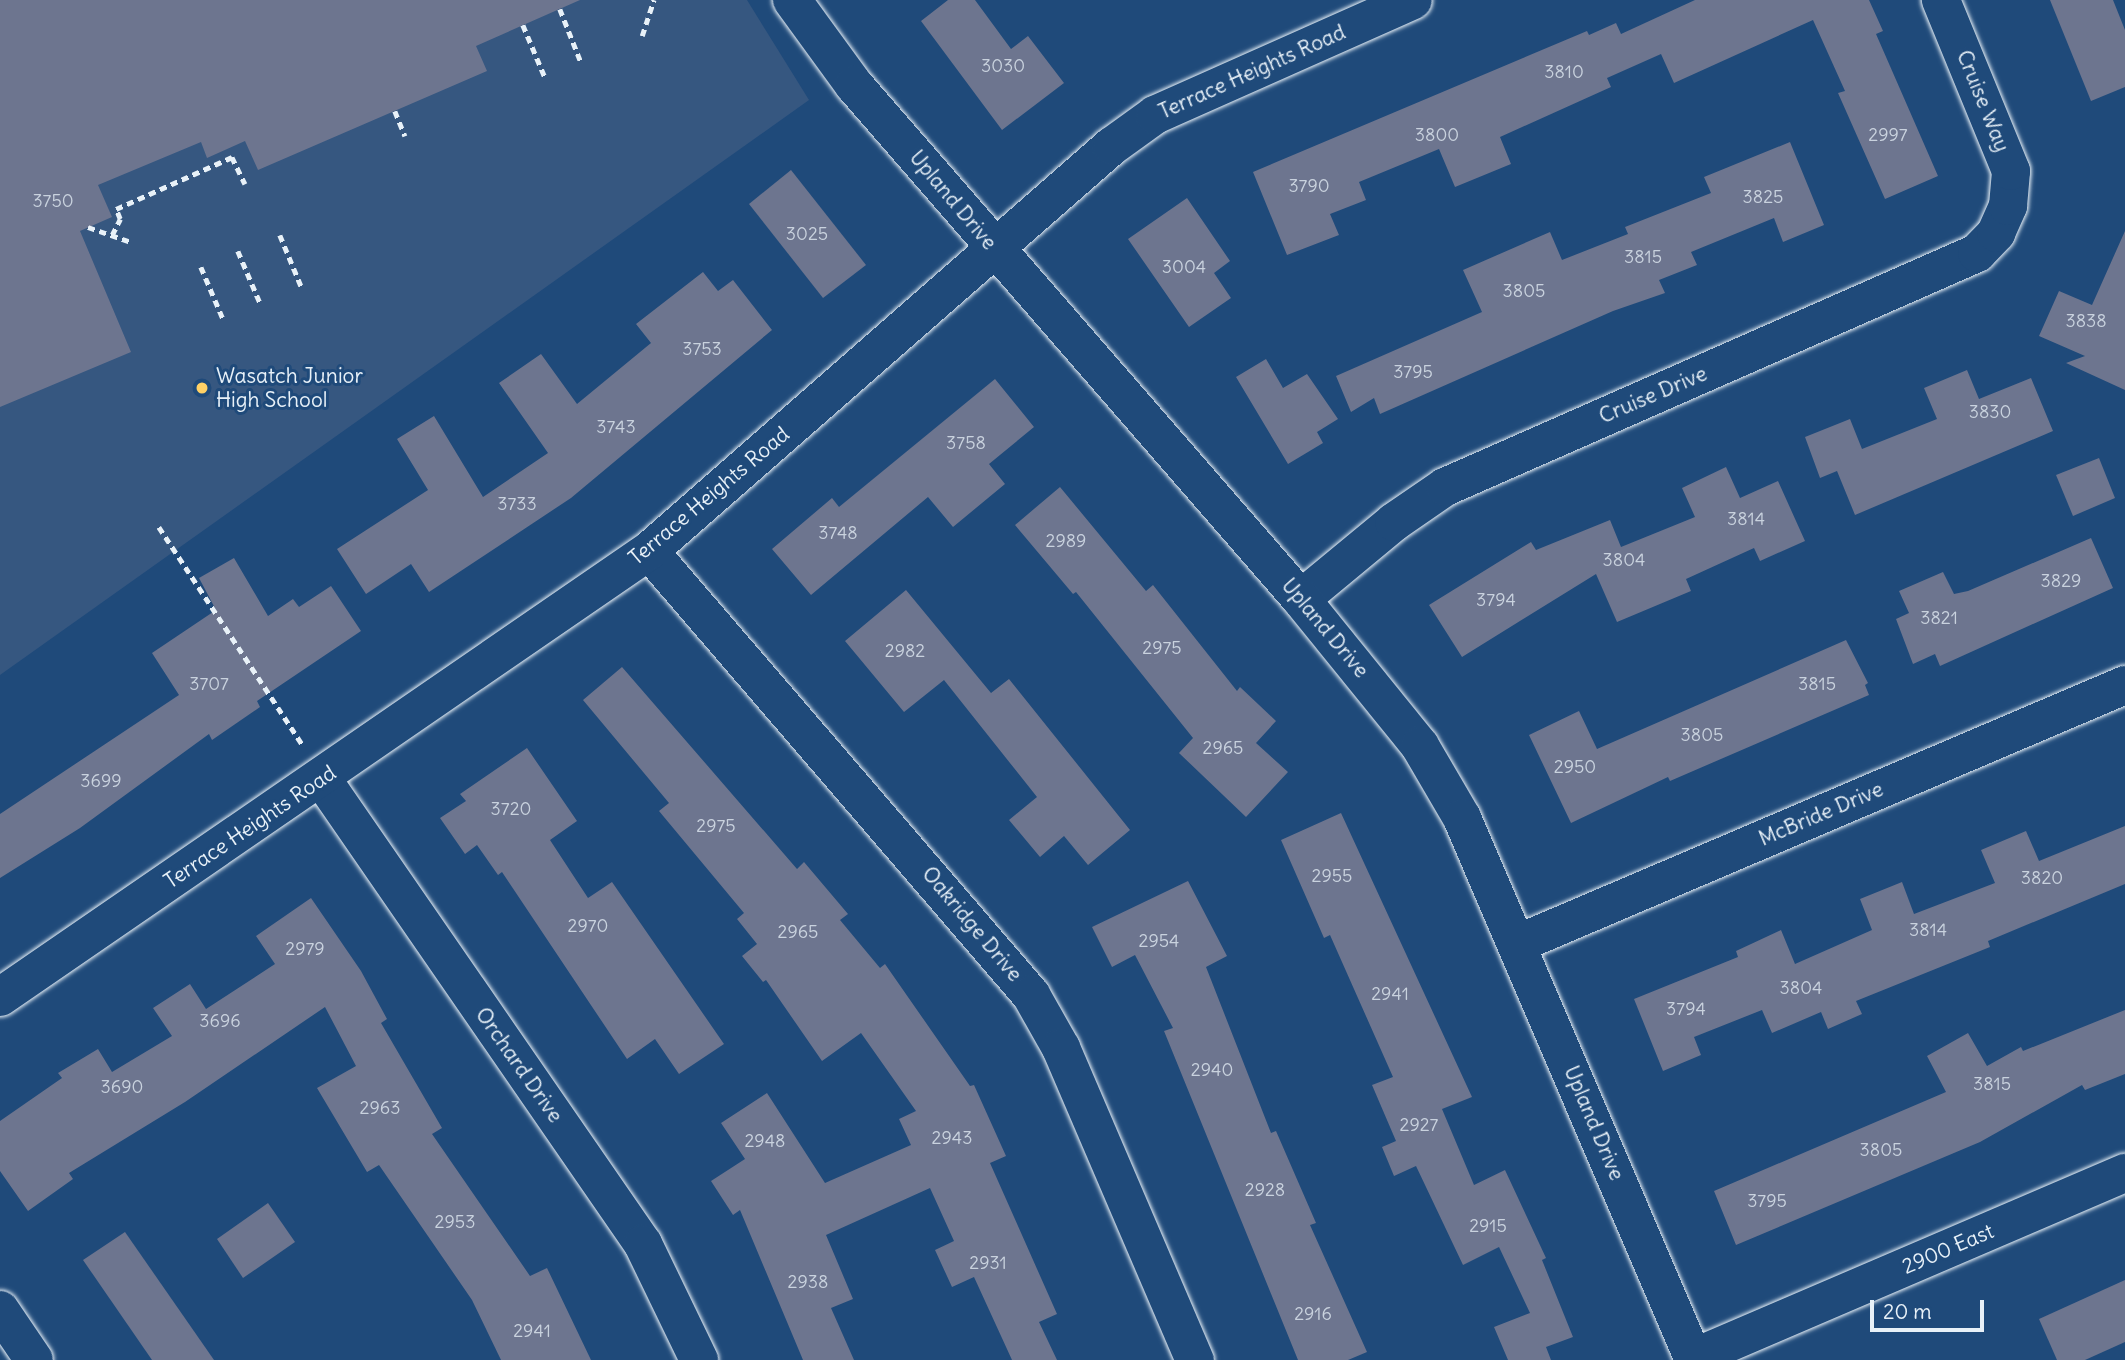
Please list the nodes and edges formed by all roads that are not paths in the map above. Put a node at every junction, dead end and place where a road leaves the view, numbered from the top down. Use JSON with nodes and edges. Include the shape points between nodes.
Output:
{"nodes":[{"id":1,"x":792,"y":0,"type":"edge"},
{"id":2,"x":1413,"y":0,"type":"edge"},
{"id":3,"x":1941,"y":0,"type":"edge"},
{"id":4,"x":2008,"y":206,"type":"joint"},
{"id":5,"x":994,"y":249,"type":"junction"},
{"id":6,"x":649,"y":551,"type":"junction"},
{"id":7,"x":1301,"y":600,"type":"junction"},
{"id":8,"x":2125,"y":685,"type":"edge"},
{"id":9,"x":314,"y":765,"type":"junction"},
{"id":10,"x":1517,"y":944,"type":"junction"},
{"id":11,"x":0,"y":997,"type":"edge"},
{"id":12,"x":2125,"y":1173,"type":"edge"},
{"id":13,"x":0,"y":1310,"type":"edge"},
{"id":14,"x":1694,"y":1359,"type":"edge"},
{"id":15,"x":34,"y":1360,"type":"edge"},
{"id":16,"x":699,"y":1360,"type":"edge"},
{"id":17,"x":1195,"y":1360,"type":"edge"}],
"edges":[{"from":1,"to":5,"type":"street","name":"Upland Drive","via":[[855,85]]},
{"from":2,"to":5,"type":"street","name":"Terrace Heights Road","via":[[1155,114]]},
{"from":3,"to":4,"type":"street","name":"Cruise Way","via":[[2000,136],[2011,171]]},
{"from":4,"to":7,"type":"street","name":"Cruise Drive","via":[[1996,233],[1977,253],[1445,488],[1394,522]]},
{"from":5,"to":6,"type":"street","name":"Terrace Heights Road"},
{"from":5,"to":7,"type":"street","name":"Upland Drive"},
{"from":6,"to":9,"type":"street","name":"Terrace Heights Road"},
{"from":6,"to":17,"type":"street","name":"Oakridge Drive","via":[[1031,995],[1061,1048]]},
{"from":7,"to":10,"type":"street","name":"Upland Drive","via":[[1420,746],[1462,818]]},
{"from":8,"to":10,"type":"street","name":"McBride Drive"},
{"from":9,"to":11,"type":"street","name":"Terrace Heights Road"},
{"from":9,"to":16,"type":"street","name":"Orchard Drive","via":[[643,1244]]},
{"from":10,"to":14,"type":"street","name":"Upland Drive"},
{"from":12,"to":14,"type":"street","name":"2900 East"},
{"from":13,"to":15,"type":"street"}]}
